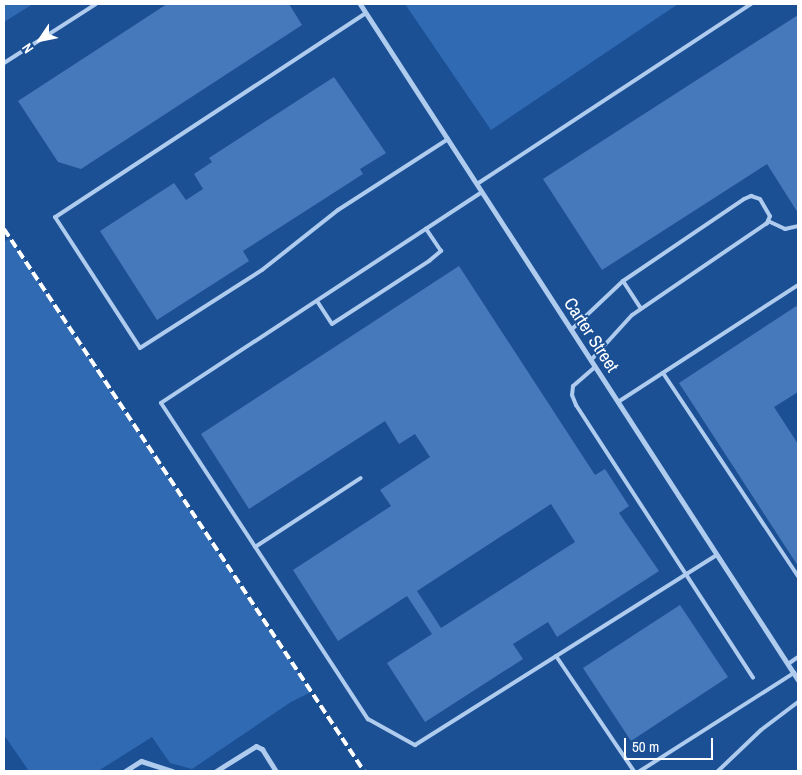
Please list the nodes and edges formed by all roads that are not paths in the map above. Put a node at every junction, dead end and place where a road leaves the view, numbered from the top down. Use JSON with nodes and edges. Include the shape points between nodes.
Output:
{"nodes":[{"id":1,"x":96,"y":4,"type":"edge"},
{"id":2,"x":360,"y":4,"type":"edge"},
{"id":3,"x":751,"y":4,"type":"edge"},
{"id":4,"x":366,"y":13,"type":"junction"},
{"id":5,"x":4,"y":63,"type":"edge"},
{"id":6,"x":448,"y":139,"type":"junction"},
{"id":7,"x":477,"y":184,"type":"junction"},
{"id":8,"x":482,"y":192,"type":"junction"},
{"id":9,"x":768,"y":221,"type":"junction"},
{"id":10,"x":798,"y":226,"type":"edge"},
{"id":11,"x":426,"y":229,"type":"junction"},
{"id":12,"x":623,"y":281,"type":"junction"},
{"id":13,"x":798,"y":286,"type":"edge"},
{"id":14,"x":317,"y":301,"type":"junction"},
{"id":15,"x":641,"y":309,"type":"junction"},
{"id":16,"x":572,"y":330,"type":"junction"},
{"id":17,"x":591,"y":360,"type":"junction"},
{"id":18,"x":595,"y":367,"type":"junction"},
{"id":19,"x":663,"y":373,"type":"junction"},
{"id":20,"x":618,"y":402,"type":"junction"},
{"id":21,"x":361,"y":478,"type":"dead end"},
{"id":22,"x":255,"y":547,"type":"junction"},
{"id":23,"x":717,"y":555,"type":"junction"},
{"id":24,"x":685,"y":575,"type":"junction"},
{"id":25,"x":798,"y":576,"type":"edge"},
{"id":26,"x":556,"y":656,"type":"junction"},
{"id":27,"x":798,"y":657,"type":"edge"},
{"id":28,"x":788,"y":664,"type":"junction"},
{"id":29,"x":794,"y":673,"type":"junction"},
{"id":30,"x":753,"y":678,"type":"dead end"},
{"id":31,"x":798,"y":680,"type":"edge"},
{"id":32,"x":798,"y":702,"type":"edge"},
{"id":33,"x":125,"y":771,"type":"edge"},
{"id":34,"x":172,"y":771,"type":"edge"},
{"id":35,"x":216,"y":771,"type":"edge"},
{"id":36,"x":276,"y":771,"type":"edge"},
{"id":37,"x":634,"y":771,"type":"edge"},
{"id":38,"x":640,"y":771,"type":"edge"},
{"id":39,"x":718,"y":771,"type":"edge"}],
"edges":[{"from":1,"to":5,"type":"lane"},
{"from":2,"to":4,"type":"street","name":"Carter Street"},
{"from":3,"to":7,"type":"lane"},
{"from":4,"to":6,"type":"street","name":"Carter Street"},
{"from":4,"to":6,"type":"lane","via":[[55,217],[140,348],[262,270],[338,210]]},
{"from":6,"to":7,"type":"street","name":"Carter Street"},
{"from":7,"to":8,"type":"street","name":"Carter Street"},
{"from":8,"to":11,"type":"lane"},
{"from":8,"to":16,"type":"street","name":"Carter Street"},
{"from":9,"to":10,"type":"lane","via":[[785,230]]},
{"from":9,"to":12,"type":"lane","via":[[770,216],[760,199],[751,196]]},
{"from":9,"to":15,"type":"lane"},
{"from":11,"to":14,"type":"lane"},
{"from":11,"to":14,"type":"lane","via":[[441,251],[429,261],[332,324]]},
{"from":12,"to":15,"type":"lane"},
{"from":12,"to":16,"type":"lane"},
{"from":13,"to":19,"type":"lane"},
{"from":14,"to":22,"type":"lane","via":[[161,403]]},
{"from":15,"to":17,"type":"lane"},
{"from":16,"to":17,"type":"street","name":"Carter Street"},
{"from":17,"to":18,"type":"street","name":"Carter Street"},
{"from":18,"to":20,"type":"street","name":"Carter Street"},
{"from":18,"to":24,"type":"lane","via":[[573,386],[576,405]]},
{"from":19,"to":20,"type":"lane"},
{"from":19,"to":25,"type":"lane"},
{"from":20,"to":23,"type":"street","name":"Carter Street"},
{"from":21,"to":22,"type":"lane"},
{"from":22,"to":26,"type":"lane","via":[[368,719],[415,745]]},
{"from":23,"to":24,"type":"lane"},
{"from":23,"to":28,"type":"street","name":"Carter Street"},
{"from":24,"to":26,"type":"lane"},
{"from":24,"to":30,"type":"lane"},
{"from":26,"to":37,"type":"lane"},
{"from":27,"to":28,"type":"lane"},
{"from":28,"to":29,"type":"street","name":"Carter Street"},
{"from":29,"to":31,"type":"street","name":"Carter Street"},
{"from":29,"to":38,"type":"lane"},
{"from":32,"to":39,"type":"lane","via":[[761,730]]},
{"from":33,"to":34,"type":"street","via":[[141,761]]},
{"from":35,"to":36,"type":"street","via":[[256,746],[262,749]]}]}
